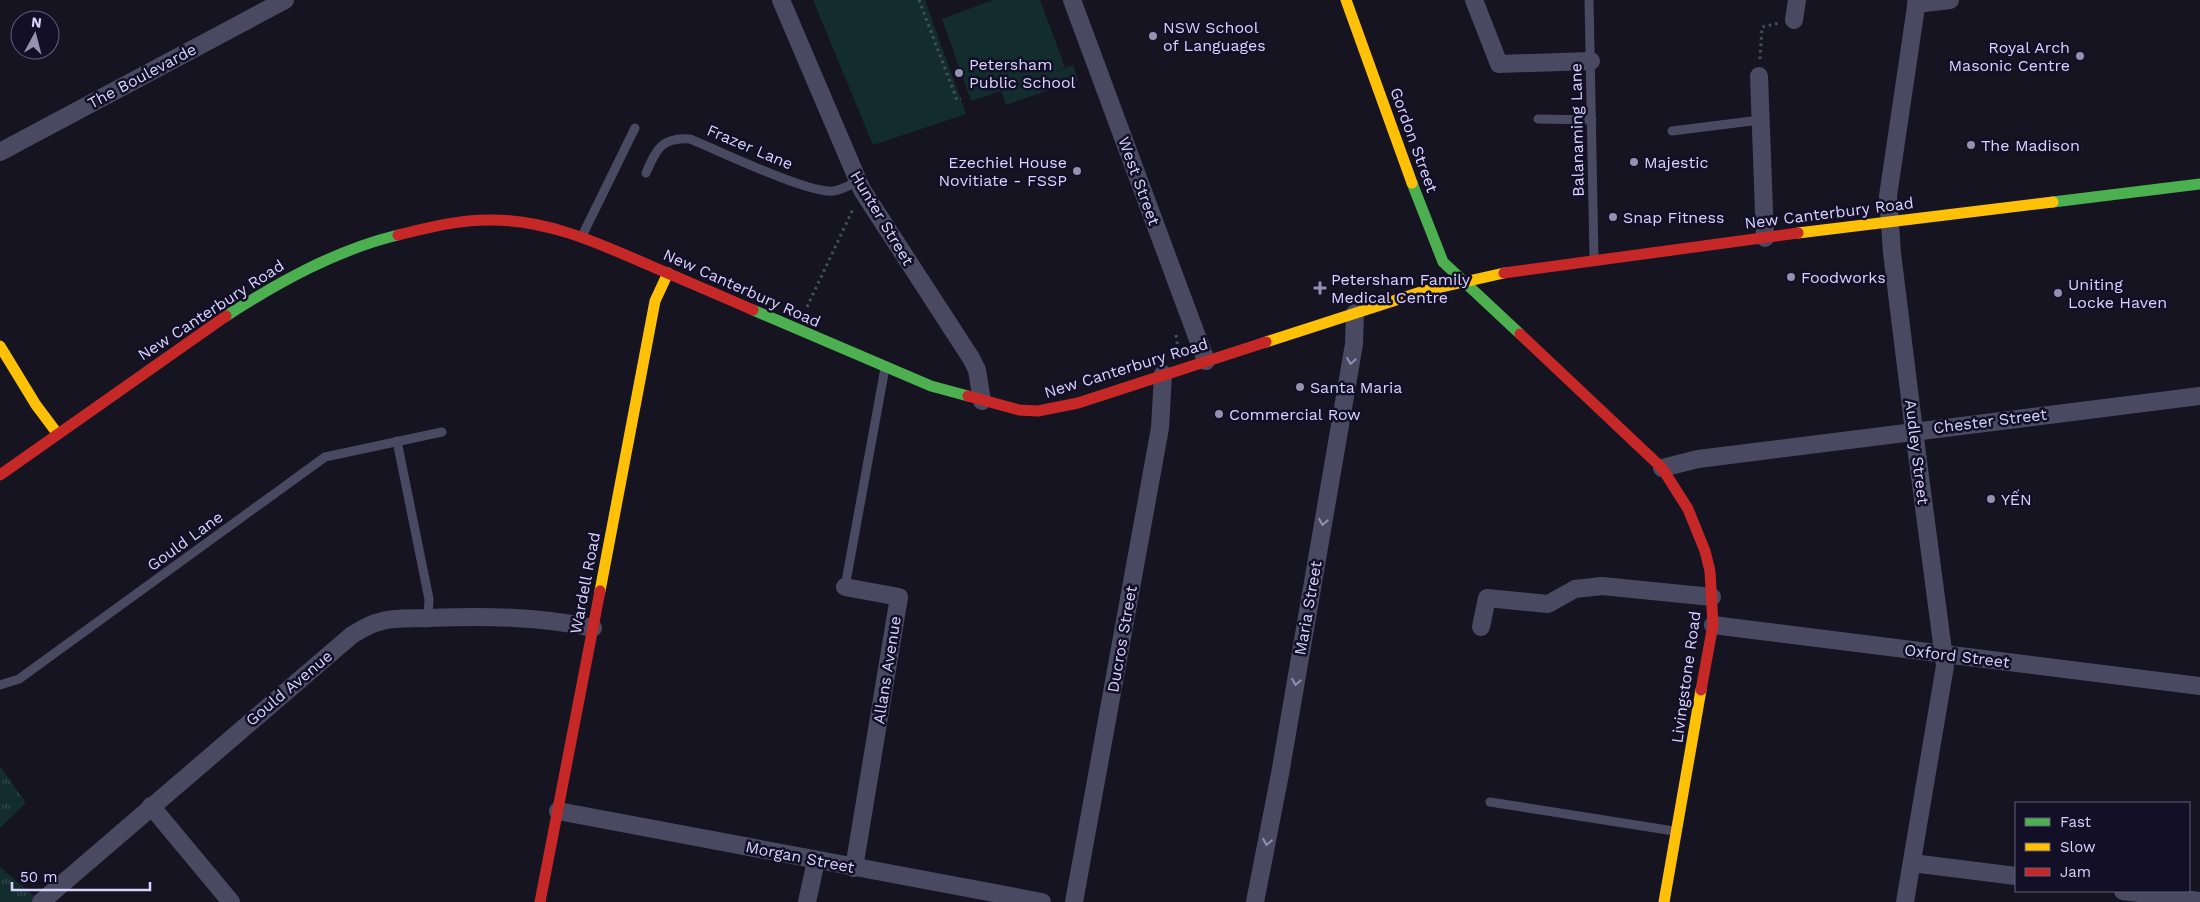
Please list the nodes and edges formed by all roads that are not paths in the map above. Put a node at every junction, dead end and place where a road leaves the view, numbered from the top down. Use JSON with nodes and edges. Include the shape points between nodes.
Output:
{"nodes":[{"id":1,"x":285,"y":0,"type":"edge"},
{"id":2,"x":781,"y":0,"type":"edge"},
{"id":3,"x":1072,"y":0,"type":"edge"},
{"id":4,"x":1346,"y":0,"type":"edge"},
{"id":5,"x":1474,"y":0,"type":"edge"},
{"id":6,"x":1589,"y":0,"type":"edge"},
{"id":7,"x":1797,"y":0,"type":"edge"},
{"id":8,"x":1950,"y":0,"type":"edge"},
{"id":9,"x":1917,"y":2,"type":"edge"},
{"id":10,"x":1794,"y":20,"type":"road end"},
{"id":11,"x":1591,"y":61,"type":"junction"},
{"id":12,"x":1759,"y":76,"type":"road end"},
{"id":13,"x":1538,"y":120,"type":"dead end"},
{"id":14,"x":1592,"y":120,"type":"junction"},
{"id":15,"x":1760,"y":120,"type":"junction"},
{"id":16,"x":634,"y":128,"type":"dead end"},
{"id":17,"x":1672,"y":131,"type":"dead end"},
{"id":18,"x":0,"y":152,"type":"edge"},
{"id":19,"x":646,"y":173,"type":"dead end"},
{"id":20,"x":2200,"y":184,"type":"edge"},
{"id":21,"x":860,"y":186,"type":"junction"},
{"id":22,"x":1890,"y":222,"type":"junction"},
{"id":23,"x":581,"y":236,"type":"junction"},
{"id":24,"x":1765,"y":238,"type":"junction"},
{"id":25,"x":1594,"y":260,"type":"junction"},
{"id":26,"x":668,"y":273,"type":"junction"},
{"id":27,"x":1465,"y":282,"type":"junction"},
{"id":28,"x":1355,"y":313,"type":"junction"},
{"id":29,"x":0,"y":346,"type":"edge"},
{"id":30,"x":1206,"y":361,"type":"junction"},
{"id":31,"x":885,"y":368,"type":"junction"},
{"id":32,"x":1163,"y":374,"type":"junction"},
{"id":33,"x":2200,"y":396,"type":"edge"},
{"id":34,"x":982,"y":401,"type":"junction"},
{"id":35,"x":1914,"y":431,"type":"junction"},
{"id":36,"x":442,"y":432,"type":"dead end"},
{"id":37,"x":57,"y":433,"type":"junction"},
{"id":38,"x":396,"y":441,"type":"junction"},
{"id":39,"x":1662,"y":468,"type":"junction"},
{"id":40,"x":0,"y":475,"type":"edge"},
{"id":41,"x":845,"y":587,"type":"joint"},
{"id":42,"x":1712,"y":597,"type":"junction"},
{"id":43,"x":428,"y":618,"type":"junction"},
{"id":44,"x":1713,"y":626,"type":"junction"},
{"id":45,"x":1481,"y":627,"type":"dead end"},
{"id":46,"x":593,"y":628,"type":"junction"},
{"id":47,"x":1944,"y":654,"type":"junction"},
{"id":48,"x":0,"y":685,"type":"edge"},
{"id":49,"x":2200,"y":686,"type":"edge"},
{"id":50,"x":1490,"y":802,"type":"dead end"},
{"id":51,"x":151,"y":806,"type":"junction"},
{"id":52,"x":558,"y":811,"type":"junction"},
{"id":53,"x":1676,"y":832,"type":"junction"},
{"id":54,"x":816,"y":861,"type":"junction"},
{"id":55,"x":1912,"y":863,"type":"junction"},
{"id":56,"x":854,"y":868,"type":"junction"},
{"id":57,"x":2015,"y":876,"type":"edge"},
{"id":58,"x":2131,"y":892,"type":"edge"},
{"id":59,"x":953,"y":894,"type":"edge"},
{"id":60,"x":2200,"y":901,"type":"edge"},
{"id":61,"x":41,"y":902,"type":"edge"},
{"id":62,"x":231,"y":902,"type":"edge"},
{"id":63,"x":540,"y":902,"type":"edge"},
{"id":64,"x":807,"y":902,"type":"edge"},
{"id":65,"x":1042,"y":902,"type":"edge"},
{"id":66,"x":1074,"y":902,"type":"edge"},
{"id":67,"x":1255,"y":902,"type":"edge"},
{"id":68,"x":1664,"y":902,"type":"edge"},
{"id":69,"x":1905,"y":902,"type":"edge"}],
"edges":[{"from":1,"to":18,"type":"street","name":"The Boulevarde"},
{"from":2,"to":21,"type":"street","name":"Hunter Street"},
{"from":3,"to":30,"type":"street","name":"West Street"},
{"from":4,"to":27,"type":"main road","name":"Gordon Street","via":[[1438,250],[1444,262]]},
{"from":5,"to":11,"type":"street","via":[[1498,64]]},
{"from":6,"to":11,"type":"lane","name":"Balanaming Lane"},
{"from":7,"to":10,"type":"street"},
{"from":8,"to":9,"type":"street"},
{"from":9,"to":22,"type":"street","name":"Audley Street","via":[[1889,190]]},
{"from":11,"to":14,"type":"lane","name":"Balanaming Lane"},
{"from":12,"to":15,"type":"street"},
{"from":13,"to":14,"type":"lane"},
{"from":14,"to":25,"type":"lane","name":"Balanaming Lane"},
{"from":15,"to":17,"type":"lane"},
{"from":15,"to":24,"type":"street"},
{"from":16,"to":23,"type":"lane"},
{"from":19,"to":21,"type":"lane","name":"Frazer Lane","via":[[662,144],[679,138],[690,139],[811,188],[832,191]]},
{"from":20,"to":22,"type":"main road","name":"New Canterbury Road"},
{"from":21,"to":34,"type":"street","name":"Hunter Street","via":[[971,358],[977,370]]},
{"from":22,"to":24,"type":"main road","name":"New Canterbury Road"},
{"from":22,"to":35,"type":"street","name":"Audley Street"},
{"from":23,"to":26,"type":"main road","name":"New Canterbury Road"},
{"from":23,"to":37,"type":"main road","name":"New Canterbury Road","via":[[522,222],[496,220],[463,222],[396,234],[348,250],[276,284]]},
{"from":24,"to":25,"type":"main road","name":"New Canterbury Road"},
{"from":25,"to":27,"type":"main road","name":"New Canterbury Road"},
{"from":26,"to":31,"type":"main road","name":"New Canterbury Road"},
{"from":26,"to":46,"type":"main road","name":"Wardell Road","via":[[655,301]]},
{"from":27,"to":28,"type":"main road","name":"New Canterbury Road"},
{"from":27,"to":39,"type":"main road","name":"Livingstone Road"},
{"from":28,"to":30,"type":"main road","name":"New Canterbury Road"},
{"from":28,"to":67,"type":"street","name":"Maria Street","one_way":true,"via":[[1354,344]]},
{"from":29,"to":37,"type":"main road"},
{"from":30,"to":32,"type":"main road","name":"New Canterbury Road"},
{"from":31,"to":34,"type":"main road","name":"New Canterbury Road"},
{"from":31,"to":41,"type":"lane","name":"Allans Avenue"},
{"from":32,"to":34,"type":"main road","name":"New Canterbury Road","via":[[1058,408],[1038,411]]},
{"from":32,"to":66,"type":"street","name":"Ducros Street","via":[[1160,428]]},
{"from":33,"to":35,"type":"street","name":"Chester Street"},
{"from":35,"to":39,"type":"street","name":"Chester Street","via":[[1698,458]]},
{"from":35,"to":47,"type":"street","name":"Audley Street"},
{"from":36,"to":38,"type":"lane","name":"Gould Lane"},
{"from":37,"to":40,"type":"main road","name":"New Canterbury Road"},
{"from":38,"to":43,"type":"lane","via":[[429,599]]},
{"from":38,"to":48,"type":"lane","name":"Gould Lane","via":[[325,457],[19,679]]},
{"from":39,"to":42,"type":"main road","name":"Livingstone Road","via":[[1688,509],[1705,550]]},
{"from":41,"to":56,"type":"street","name":"Allans Avenue","via":[[899,597]]},
{"from":42,"to":44,"type":"main road","name":"Livingstone Road"},
{"from":42,"to":45,"type":"street","via":[[1602,586],[1575,588],[1548,604],[1487,598]]},
{"from":43,"to":46,"type":"street","name":"Gould Avenue","via":[[473,616],[551,620]]},
{"from":43,"to":51,"type":"street","name":"Gould Avenue","via":[[381,621],[352,635]]},
{"from":44,"to":47,"type":"street","name":"Oxford Street"},
{"from":44,"to":53,"type":"main road","name":"Livingstone Road"},
{"from":46,"to":52,"type":"main road","name":"Wardell Road"},
{"from":47,"to":49,"type":"street","name":"Oxford Street"},
{"from":47,"to":55,"type":"street","name":"Audley Street","via":[[1942,692]]},
{"from":50,"to":53,"type":"lane"},
{"from":51,"to":61,"type":"street","name":"Gould Avenue"},
{"from":51,"to":62,"type":"street"},
{"from":52,"to":54,"type":"street","name":"Morgan Street"},
{"from":52,"to":63,"type":"main road","name":"Wardell Road"},
{"from":53,"to":68,"type":"main road","name":"Livingstone Road"},
{"from":54,"to":56,"type":"street","name":"Morgan Street"},
{"from":54,"to":64,"type":"street"},
{"from":55,"to":57,"type":"street"},
{"from":55,"to":69,"type":"street","name":"Audley Street"},
{"from":56,"to":59,"type":"street","name":"Morgan Street"},
{"from":58,"to":60,"type":"street"},
{"from":59,"to":65,"type":"street","name":"Morgan Street"}]}
